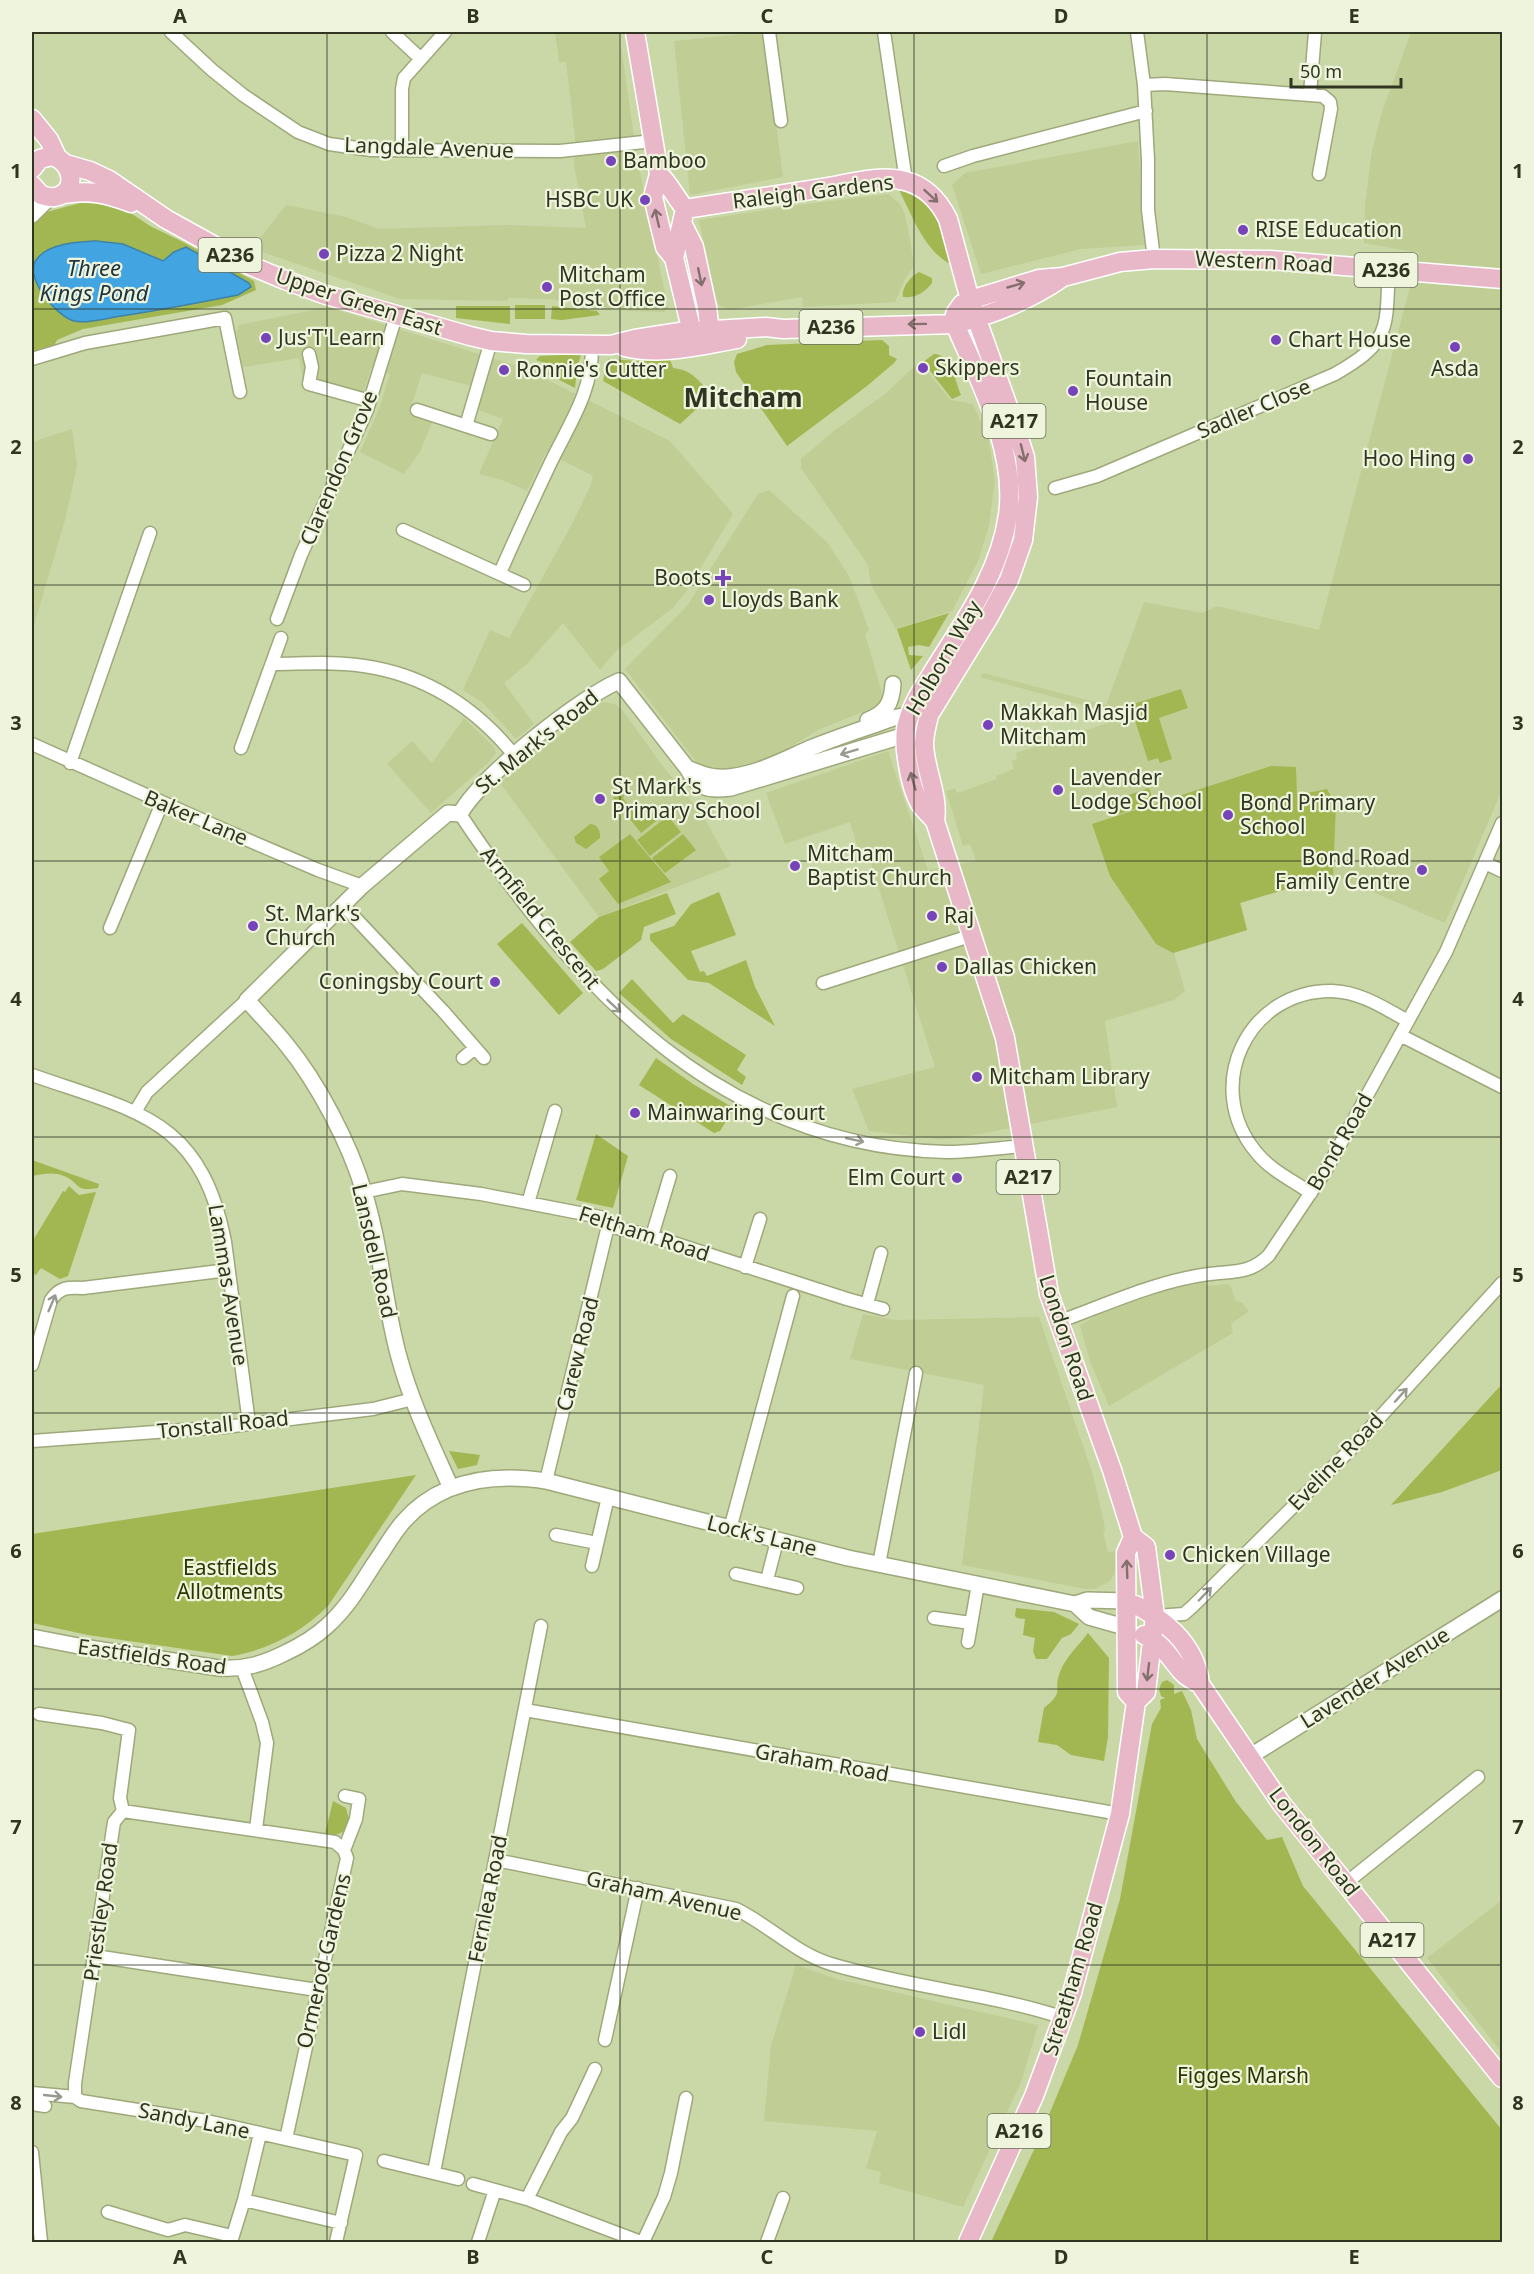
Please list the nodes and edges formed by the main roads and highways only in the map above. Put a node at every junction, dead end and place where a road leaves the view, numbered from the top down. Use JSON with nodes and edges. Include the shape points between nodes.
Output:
{"nodes":[{"id":1,"x":635,"y":32,"type":"edge"},
{"id":2,"x":32,"y":119,"type":"edge"},
{"id":3,"x":62,"y":161,"type":"junction"},
{"id":4,"x":32,"y":166,"type":"edge"},
{"id":5,"x":659,"y":174,"type":"junction"},
{"id":6,"x":32,"y":185,"type":"edge"},
{"id":7,"x":56,"y":195,"type":"junction"},
{"id":8,"x":142,"y":204,"type":"junction"},
{"id":9,"x":684,"y":217,"type":"junction"},
{"id":10,"x":674,"y":258,"type":"junction"},
{"id":11,"x":1063,"y":277,"type":"junction"},
{"id":12,"x":1503,"y":279,"type":"edge"},
{"id":13,"x":970,"y":300,"type":"junction"},
{"id":14,"x":976,"y":318,"type":"junction"},
{"id":15,"x":955,"y":324,"type":"junction"},
{"id":16,"x":703,"y":338,"type":"junction"},
{"id":17,"x":935,"y":821,"type":"junction"},
{"id":18,"x":1133,"y":1538,"type":"junction"},
{"id":19,"x":1127,"y":1601,"type":"junction"},
{"id":20,"x":1155,"y":1616,"type":"junction"},
{"id":21,"x":1128,"y":1628,"type":"junction"},
{"id":22,"x":1153,"y":1639,"type":"junction"},
{"id":23,"x":1200,"y":1684,"type":"junction"},
{"id":24,"x":1136,"y":1702,"type":"junction"},
{"id":25,"x":1503,"y":2078,"type":"edge"},
{"id":26,"x":968,"y":2242,"type":"edge"}],
"edges":[{"from":1,"to":5,"type":"main road"},
{"from":2,"to":3,"type":"main road"},
{"from":3,"to":4,"type":"main road","via":[[44,157]]},
{"from":3,"to":7,"type":"main road","via":[[71,176],[70,183]]},
{"from":3,"to":8,"type":"main road","name":"Upper Green East","number":"A236","via":[[110,180]]},
{"from":5,"to":9,"type":"main road","via":[[670,185]]},
{"from":10,"to":5,"type":"main road","one_way":true,"via":[[664,248],[653,197]]},
{"from":6,"to":7,"type":"main road","via":[[41,195]]},
{"from":7,"to":8,"type":"main road","name":"Upper Green East","number":"A236","via":[[94,192]]},
{"from":8,"to":16,"type":"main road","name":"Upper Green East","number":"A236","via":[[249,265],[323,294],[491,341],[615,345],[636,350]]},
{"from":9,"to":10,"type":"main road"},
{"from":9,"to":13,"type":"main road","name":"Raleigh Gardens","one_way":true,"via":[[862,182],[906,181],[925,189],[942,207]]},
{"from":9,"to":16,"type":"main road","one_way":true,"via":[[707,307]]},
{"from":10,"to":16,"type":"main road"},
{"from":11,"to":12,"type":"main road","name":"Western Road","number":"A236","via":[[1120,262],[1191,258],[1270,260]]},
{"from":13,"to":11,"type":"main road","name":"Western Road","number":"A236","one_way":true,"via":[[1039,279]]},
{"from":11,"to":14,"type":"main road","name":"Western Road","number":"A236","via":[[1032,297]]},
{"from":13,"to":14,"type":"main road","name":"Raleigh Gardens"},
{"from":13,"to":15,"type":"main road","via":[[958,308]]},
{"from":14,"to":15,"type":"main road","number":"A236"},
{"from":14,"to":17,"type":"main road","name":"Holborn Way","number":"A217","one_way":true,"via":[[1025,458],[1028,508],[1023,540],[1009,580],[929,715],[924,747],[937,806]]},
{"from":15,"to":16,"type":"main road","number":"A236","one_way":true,"via":[[783,329],[767,334]]},
{"from":17,"to":15,"type":"main road","name":"Holborn Way","number":"A217","one_way":true,"via":[[920,804],[908,764],[905,734],[917,698],[990,576],[1000,550],[1010,498],[1006,454]]},
{"from":17,"to":18,"type":"main road","name":"London Road","number":"A217","via":[[1007,1048],[1045,1280]]},
{"from":19,"to":18,"type":"main road","one_way":true,"via":[[1126,1553]]},
{"from":18,"to":20,"type":"main road","name":"London Road","number":"A217","via":[[1148,1553]]},
{"from":19,"to":20,"type":"main road"},
{"from":19,"to":21,"type":"main road","name":"Streatham Road"},
{"from":20,"to":22,"type":"main road","name":"Streatham Road"},
{"from":20,"to":23,"type":"main road","name":"London Road","number":"A217","via":[[1184,1643],[1198,1667]]},
{"from":21,"to":22,"type":"main road"},
{"from":21,"to":24,"type":"main road","name":"Streatham Road","number":"A216","via":[[1127,1692]]},
{"from":22,"to":23,"type":"main road","name":"London Road","number":"A217","via":[[1185,1675]]},
{"from":22,"to":24,"type":"main road","name":"Streatham Road","number":"A216","one_way":true,"via":[[1146,1692]]},
{"from":23,"to":25,"type":"main road","name":"London Road","number":"A217","via":[[1281,1803]]},
{"from":24,"to":26,"type":"main road","name":"Streatham Road","number":"A216","via":[[1120,1814],[1064,2018]]}]}
